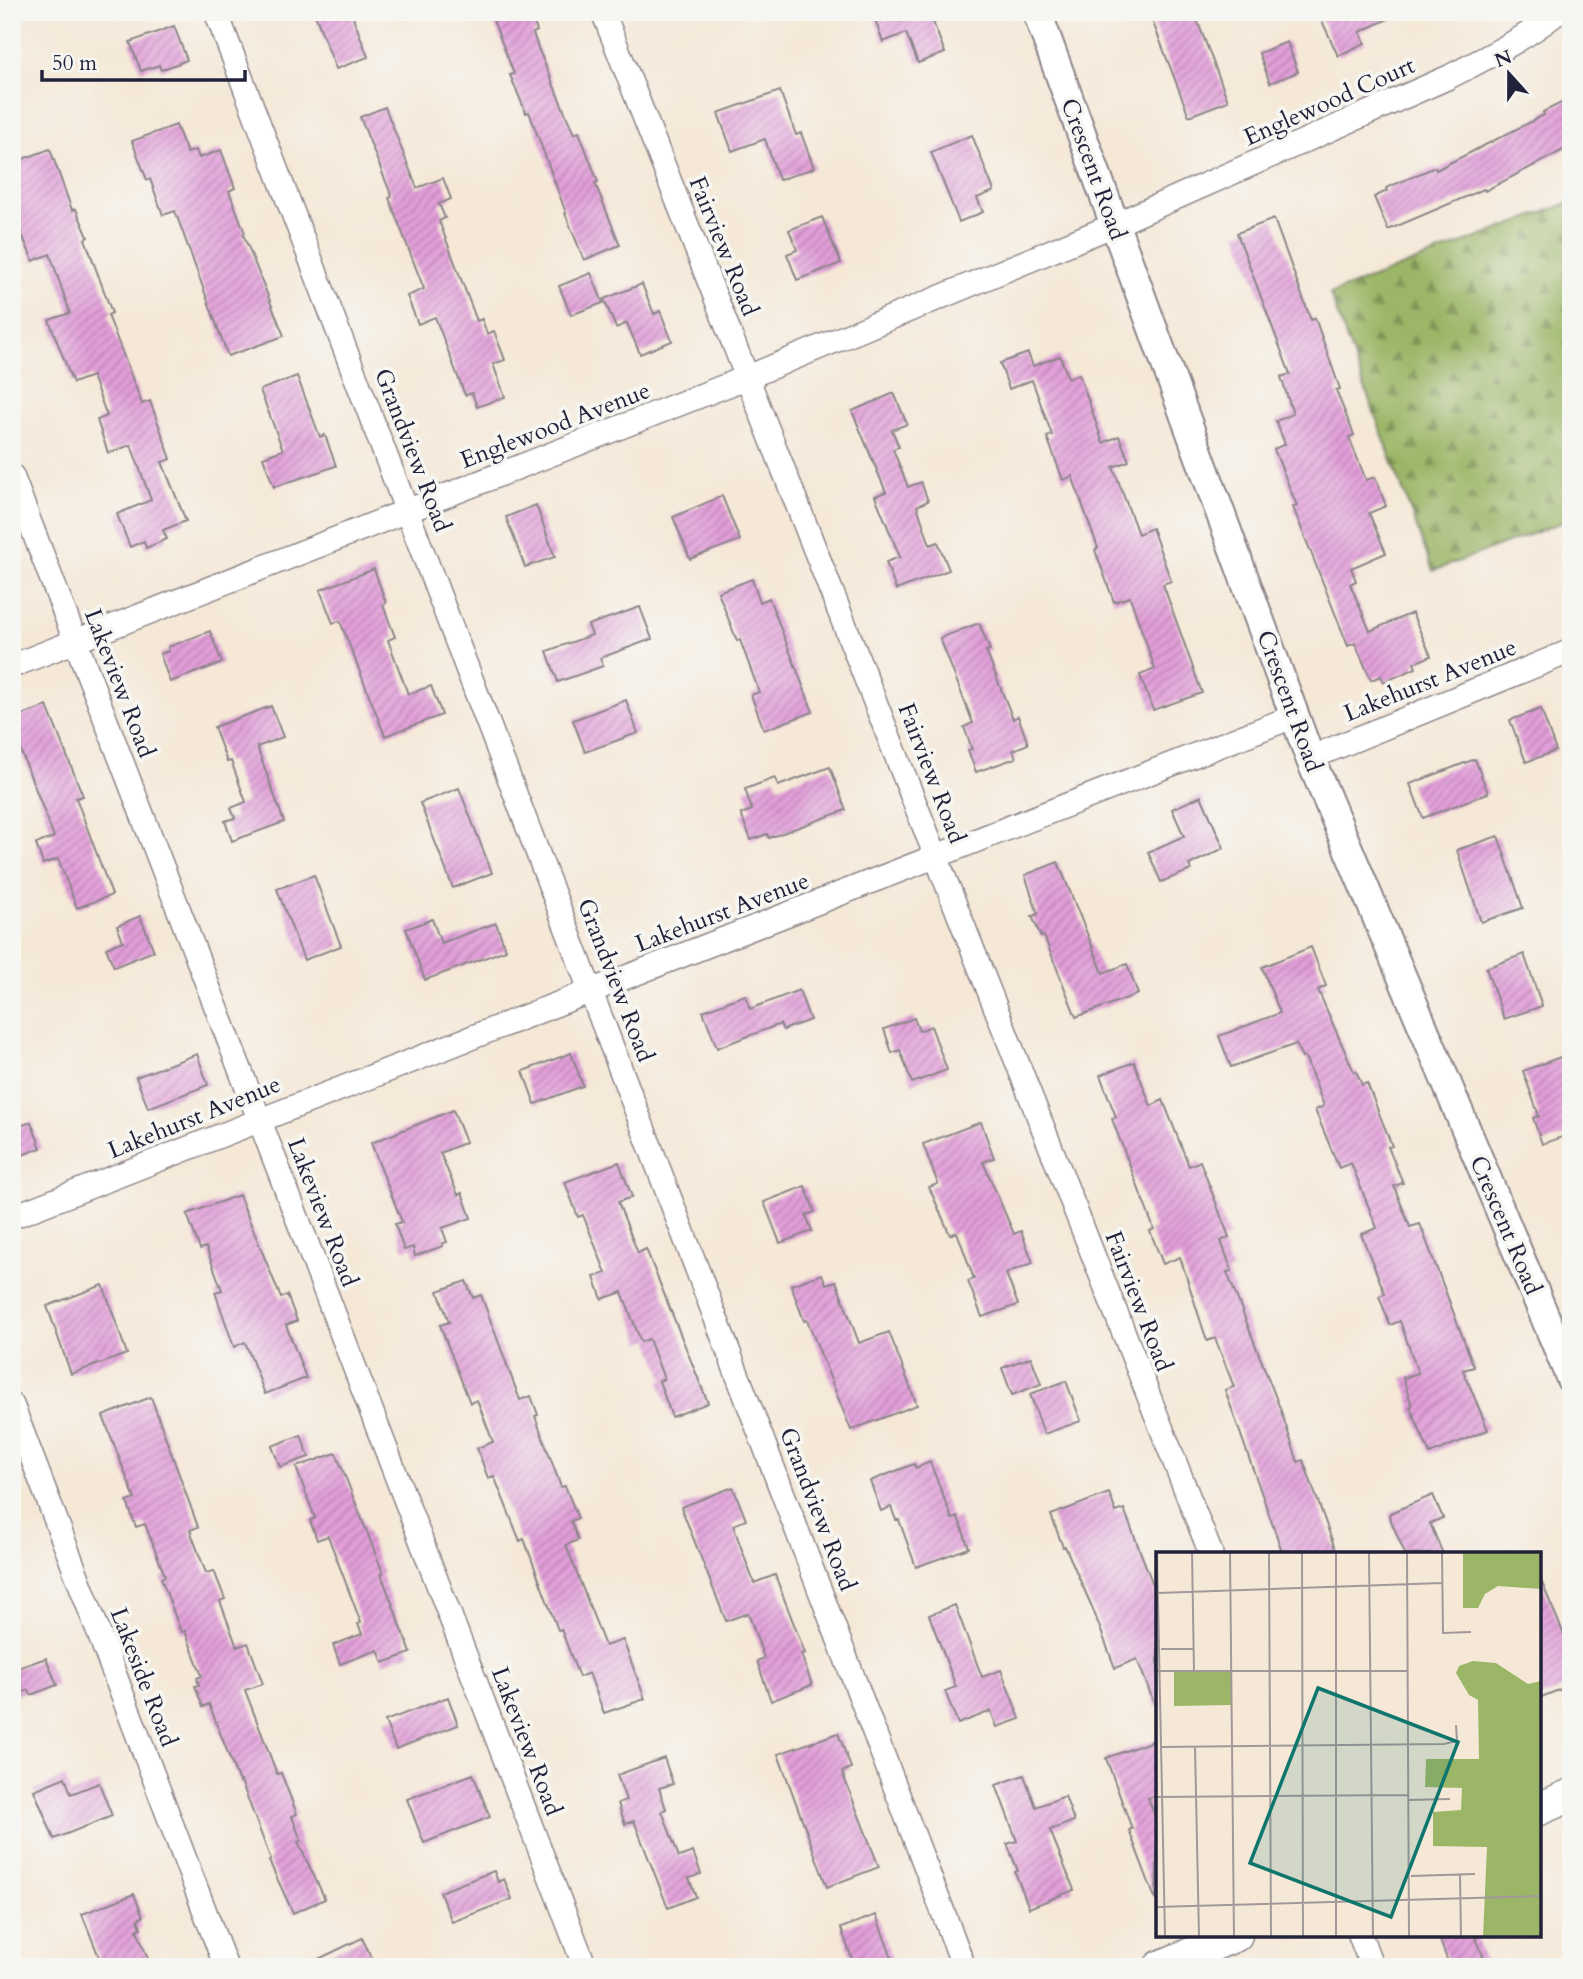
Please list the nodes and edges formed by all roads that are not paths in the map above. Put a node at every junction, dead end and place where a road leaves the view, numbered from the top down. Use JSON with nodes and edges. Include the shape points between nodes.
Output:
{"nodes":[{"id":1,"x":216,"y":12,"type":"edge"},
{"id":2,"x":603,"y":12,"type":"edge"},
{"id":3,"x":1037,"y":12,"type":"edge"},
{"id":4,"x":1558,"y":12,"type":"edge"},
{"id":5,"x":1114,"y":225,"type":"junction"},
{"id":6,"x":748,"y":377,"type":"junction"},
{"id":7,"x":12,"y":476,"type":"edge"},
{"id":8,"x":408,"y":511,"type":"junction"},
{"id":9,"x":76,"y":642,"type":"junction"},
{"id":10,"x":1571,"y":651,"type":"edge"},
{"id":11,"x":12,"y":666,"type":"edge"},
{"id":12,"x":1295,"y":716,"type":"junction"},
{"id":13,"x":1310,"y":758,"type":"junction"},
{"id":14,"x":936,"y":856,"type":"junction"},
{"id":15,"x":592,"y":992,"type":"junction"},
{"id":16,"x":259,"y":1119,"type":"junction"},
{"id":17,"x":12,"y":1217,"type":"edge"},
{"id":18,"x":1571,"y":1379,"type":"edge"},
{"id":19,"x":12,"y":1405,"type":"edge"},
{"id":20,"x":1210,"y":1552,"type":"edge"},
{"id":21,"x":1571,"y":1796,"type":"edge"},
{"id":22,"x":1541,"y":1808,"type":"edge"},
{"id":23,"x":1231,"y":1937,"type":"edge"},
{"id":24,"x":1361,"y":1937,"type":"edge"},
{"id":25,"x":226,"y":1967,"type":"edge"},
{"id":26,"x":585,"y":1967,"type":"edge"},
{"id":27,"x":964,"y":1967,"type":"edge"},
{"id":28,"x":1160,"y":1967,"type":"edge"},
{"id":29,"x":1372,"y":1967,"type":"edge"}],
"edges":[{"from":1,"to":8,"type":"street","name":"Grandview Road"},
{"from":2,"to":6,"type":"street","name":"Fairview Road"},
{"from":3,"to":5,"type":"street","name":"Crescent Road"},
{"from":4,"to":5,"type":"street","name":"Englewood Court","via":[[1450,77]]},
{"from":5,"to":6,"type":"street","name":"Englewood Avenue"},
{"from":5,"to":12,"type":"street","name":"Crescent Road"},
{"from":6,"to":8,"type":"street","name":"Englewood Avenue"},
{"from":6,"to":14,"type":"street","name":"Fairview Road"},
{"from":7,"to":9,"type":"street","name":"Lakeview Road"},
{"from":8,"to":9,"type":"street","name":"Englewood Avenue"},
{"from":8,"to":15,"type":"street","name":"Grandview Road"},
{"from":9,"to":11,"type":"street","name":"Englewood Avenue"},
{"from":9,"to":16,"type":"street","name":"Lakeview Road"},
{"from":10,"to":13,"type":"street","name":"Lakehurst Avenue"},
{"from":12,"to":13,"type":"street","name":"Crescent Road"},
{"from":12,"to":14,"type":"street","name":"Lakehurst Avenue"},
{"from":13,"to":18,"type":"street","name":"Crescent Road"},
{"from":14,"to":15,"type":"street","name":"Lakehurst Avenue"},
{"from":14,"to":20,"type":"street","name":"Fairview Road"},
{"from":15,"to":16,"type":"street","name":"Lakehurst Avenue"},
{"from":15,"to":27,"type":"street","name":"Grandview Road"},
{"from":16,"to":17,"type":"street","name":"Lakehurst Avenue"},
{"from":16,"to":26,"type":"street","name":"Lakeview Road"},
{"from":19,"to":25,"type":"street","name":"Lakeside Road"},
{"from":21,"to":22,"type":"main road"},
{"from":23,"to":28,"type":"main road"},
{"from":24,"to":29,"type":"street"}]}
